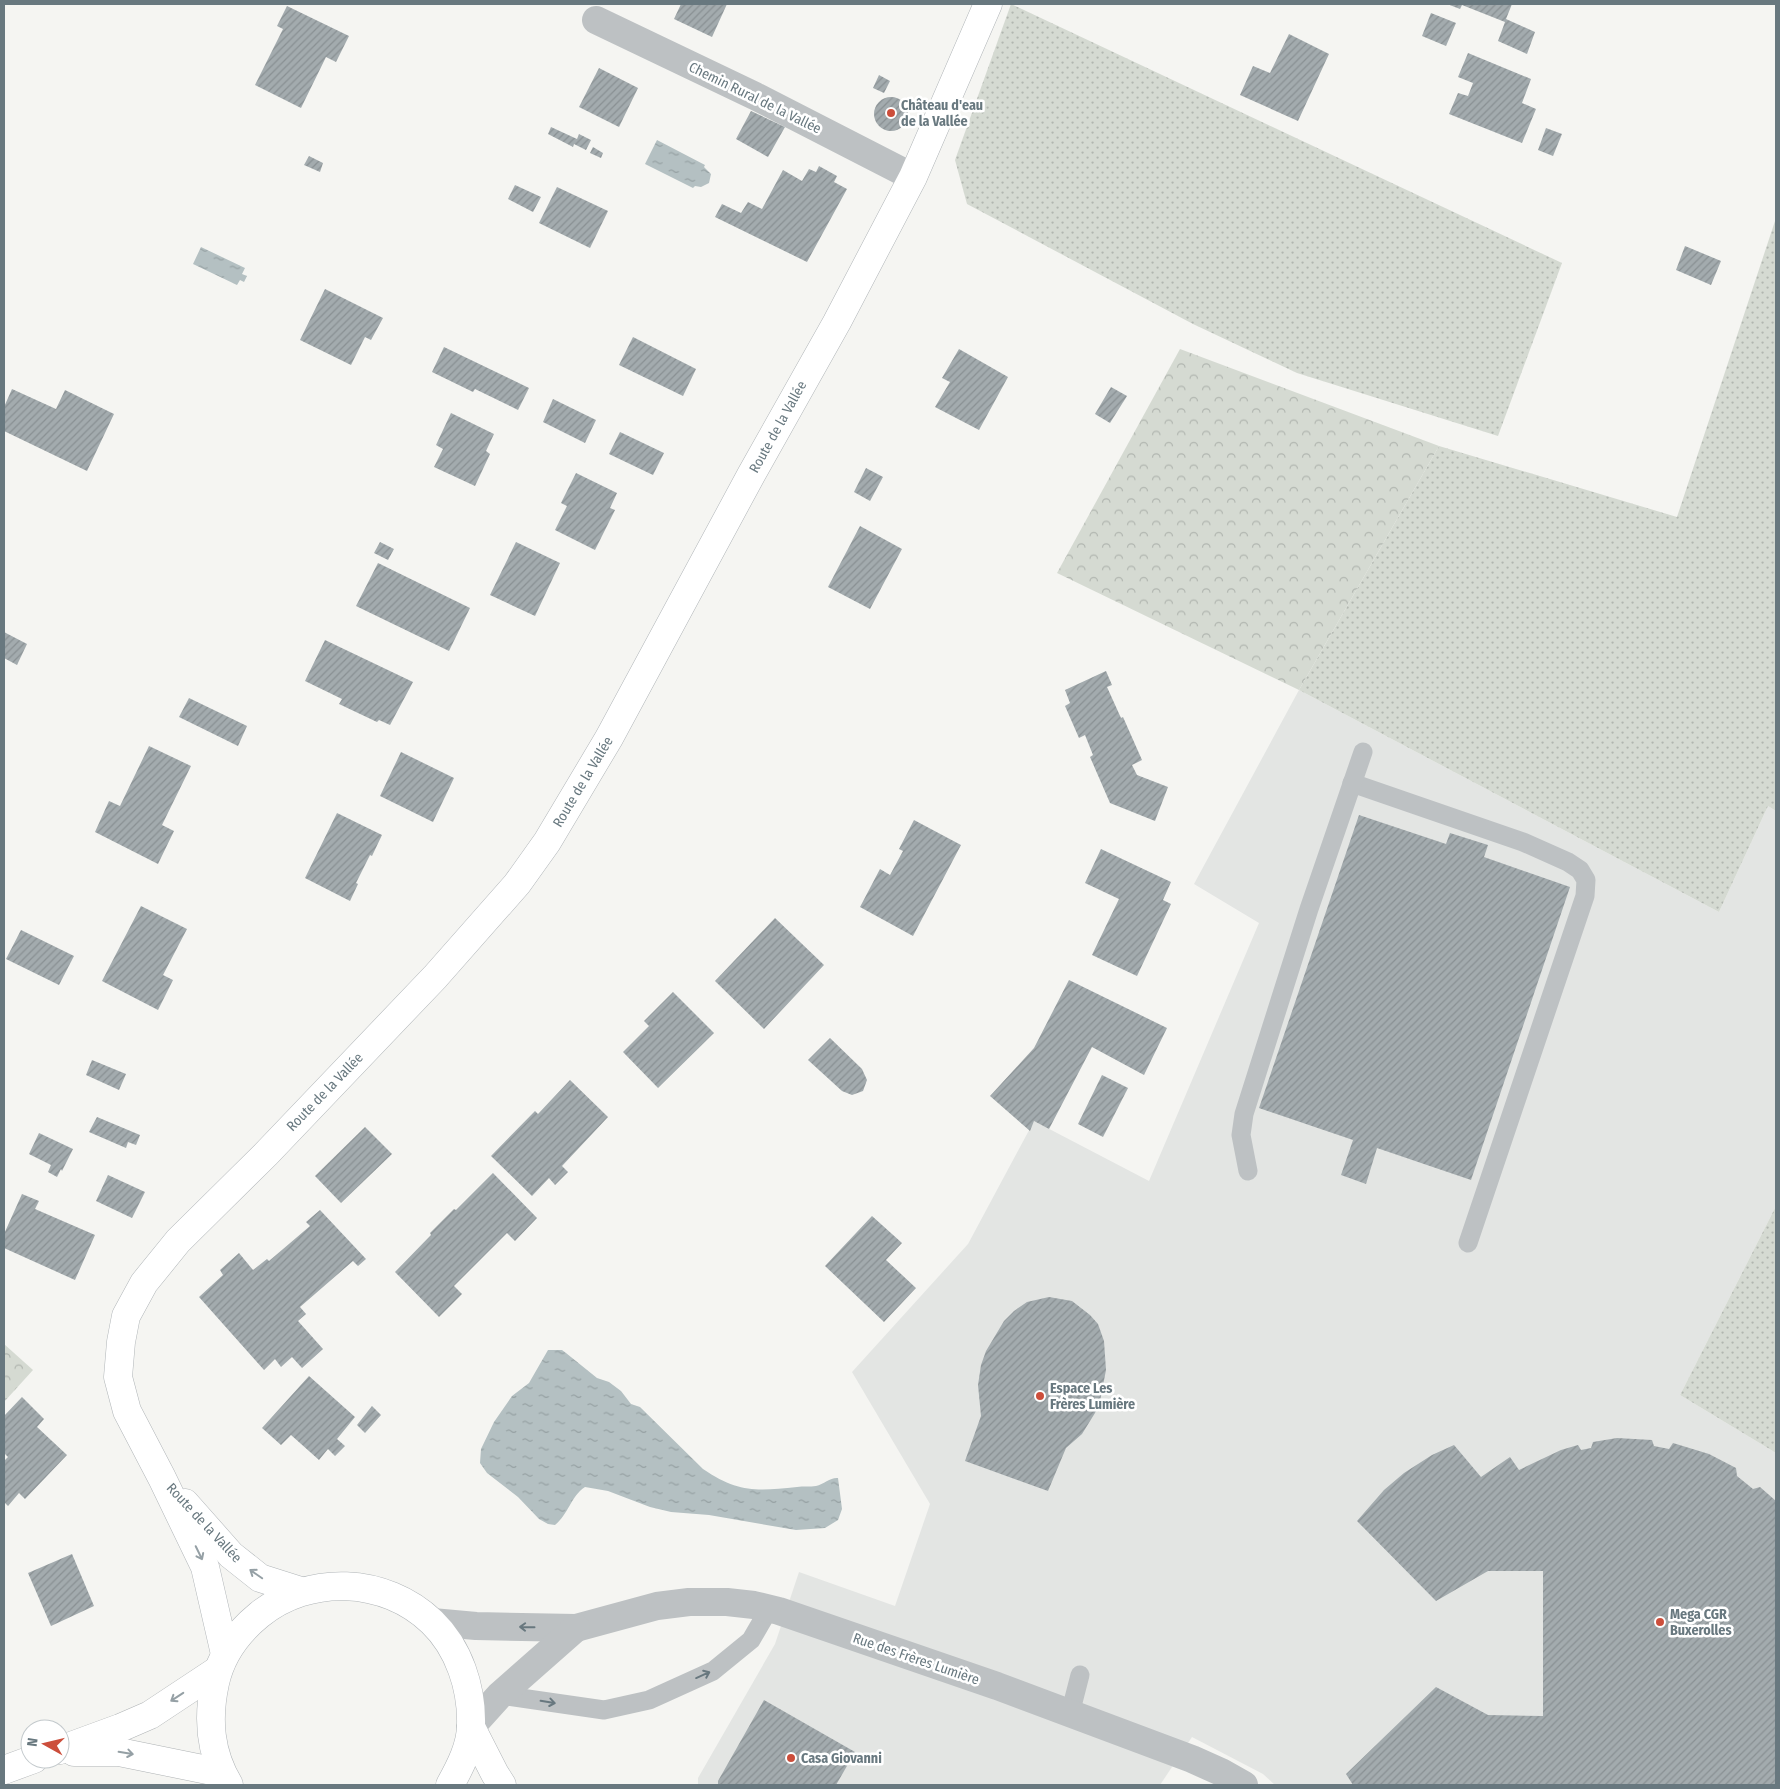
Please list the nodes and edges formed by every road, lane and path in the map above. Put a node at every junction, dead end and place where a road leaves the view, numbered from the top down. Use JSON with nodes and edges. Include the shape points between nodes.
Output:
{"nodes":[{"id":1,"x":988,"y":4,"type":"edge"},
{"id":2,"x":596,"y":20,"type":"dead end"},
{"id":3,"x":913,"y":178,"type":"junction"},
{"id":4,"x":1364,"y":752,"type":"dead end"},
{"id":5,"x":1352,"y":783,"type":"junction"},
{"id":6,"x":1248,"y":1171,"type":"dead end"},
{"id":7,"x":1468,"y":1243,"type":"dead end"},
{"id":8,"x":162,"y":1478,"type":"junction"},
{"id":9,"x":301,"y":1591,"type":"junction"},
{"id":10,"x":769,"y":1609,"type":"junction"},
{"id":11,"x":432,"y":1622,"type":"junction"},
{"id":12,"x":576,"y":1628,"type":"junction"},
{"id":13,"x":222,"y":1662,"type":"junction"},
{"id":14,"x":1080,"y":1675,"type":"dead end"},
{"id":15,"x":500,"y":1695,"type":"junction"},
{"id":16,"x":1070,"y":1714,"type":"junction"},
{"id":17,"x":471,"y":1727,"type":"junction"},
{"id":18,"x":70,"y":1747,"type":"edge"},
{"id":19,"x":70,"y":1751,"type":"edge"},
{"id":20,"x":20,"y":1764,"type":"edge"},
{"id":21,"x":4,"y":1770,"type":"edge"},
{"id":22,"x":226,"y":1779,"type":"edge"},
{"id":23,"x":450,"y":1785,"type":"edge"},
{"id":24,"x":502,"y":1785,"type":"edge"},
{"id":25,"x":1244,"y":1785,"type":"edge"}],
"edges":[{"from":1,"to":3,"type":"main road","name":"Route de la Vallée"},
{"from":2,"to":3,"type":"street","name":"Chemin Rural de la Vallée","via":[[755,96]]},
{"from":3,"to":8,"type":"main road","name":"Route de la Vallée","via":[[609,738],[547,842],[517,884],[468,941],[273,1147],[178,1241],[144,1283],[126,1316],[118,1377],[127,1411]]},
{"from":4,"to":5,"type":"lane"},
{"from":5,"to":6,"type":"lane","via":[[1244,1114],[1241,1135]]},
{"from":5,"to":7,"type":"lane","via":[[1523,842],[1568,862],[1580,870],[1586,880],[1585,896]]},
{"from":9,"to":8,"type":"main road","name":"Route de la Vallée","one_way":true,"via":[[260,1578],[231,1555]]},
{"from":8,"to":13,"type":"main road","name":"Route de la Vallée","one_way":true,"via":[[205,1567]]},
{"from":9,"to":11,"type":"main road","via":[[336,1585],[371,1589],[403,1601]]},
{"from":9,"to":13,"type":"main road","via":[[271,1606],[245,1627]]},
{"from":10,"to":12,"type":"street","name":"Rue des Frères Lumière","via":[[727,1602],[688,1602],[656,1606]]},
{"from":15,"to":10,"type":"lane","one_way":true,"via":[[604,1710],[649,1700],[713,1671],[751,1640]]},
{"from":10,"to":16,"type":"street","name":"Rue des Frères Lumière"},
{"from":12,"to":11,"type":"street","name":"Rue des Frères Lumière","one_way":true},
{"from":11,"to":17,"type":"main road","via":[[455,1653],[469,1688]]},
{"from":12,"to":15,"type":"street","name":"Rue des Frères Lumière"},
{"from":13,"to":18,"type":"main road","one_way":true,"via":[[150,1715]]},
{"from":13,"to":22,"type":"main road","via":[[210,1704],[212,1739]]},
{"from":14,"to":16,"type":"lane"},
{"from":15,"to":17,"type":"street","name":"Rue des Frères Lumière"},
{"from":16,"to":25,"type":"street","name":"Rue des Frères Lumière","via":[[1192,1759]]},
{"from":17,"to":23,"type":"main road","via":[[462,1764]]},
{"from":17,"to":24,"type":"main road"},
{"from":19,"to":22,"type":"main road","one_way":true,"via":[[119,1752]]},
{"from":20,"to":21,"type":"main road"}]}
